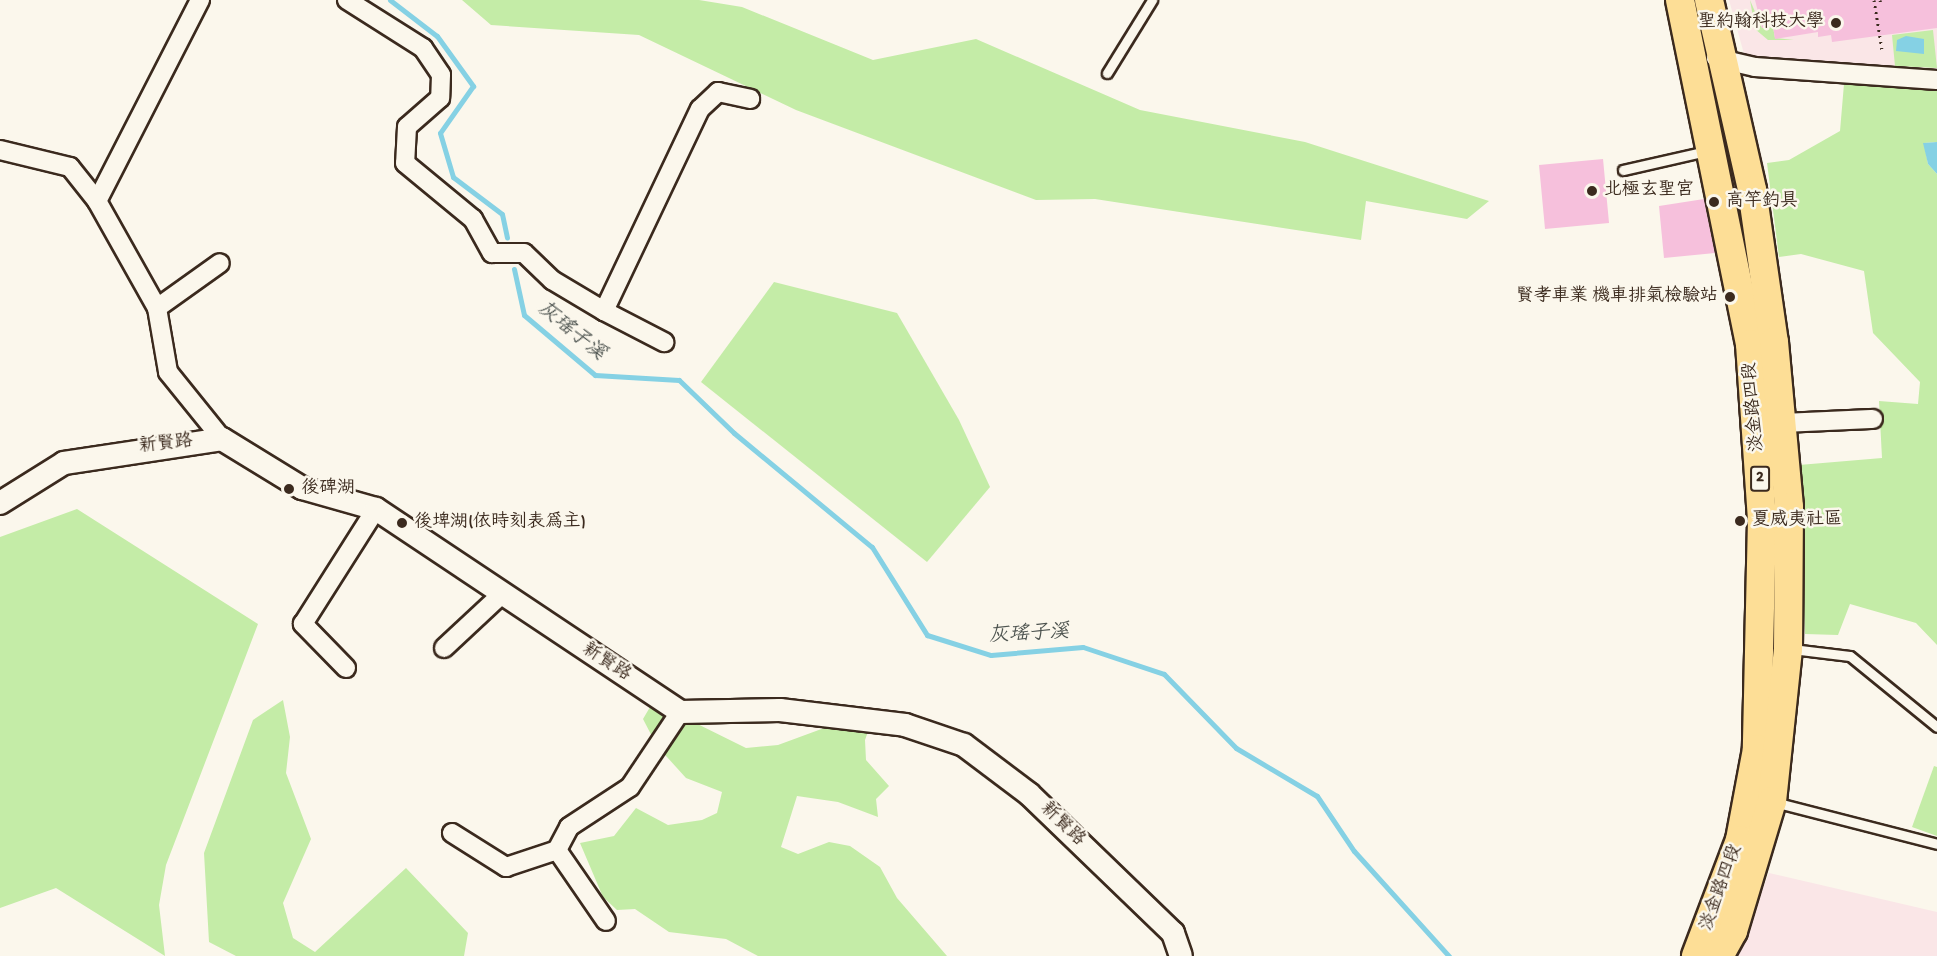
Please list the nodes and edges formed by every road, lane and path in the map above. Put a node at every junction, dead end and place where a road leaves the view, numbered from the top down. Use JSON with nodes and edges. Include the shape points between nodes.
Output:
{"nodes":[{"id":1,"x":200,"y":0,"type":"edge"},
{"id":2,"x":347,"y":0,"type":"edge"},
{"id":3,"x":1152,"y":0,"type":"edge"},
{"id":4,"x":1680,"y":0,"type":"edge"},
{"id":5,"x":1709,"y":0,"type":"edge"},
{"id":6,"x":1877,"y":1,"type":"edge"},
{"id":7,"x":1882,"y":50,"type":"dead end"},
{"id":8,"x":1710,"y":59,"type":"junction"},
{"id":9,"x":1107,"y":73,"type":"dead end"},
{"id":10,"x":1937,"y":80,"type":"edge"},
{"id":11,"x":750,"y":99,"type":"dead end"},
{"id":12,"x":1714,"y":149,"type":"junction"},
{"id":13,"x":0,"y":150,"type":"edge"},
{"id":14,"x":1623,"y":170,"type":"dead end"},
{"id":15,"x":97,"y":201,"type":"junction"},
{"id":16,"x":220,"y":263,"type":"dead end"},
{"id":17,"x":157,"y":308,"type":"junction"},
{"id":18,"x":604,"y":311,"type":"junction"},
{"id":19,"x":664,"y":342,"type":"dead end"},
{"id":20,"x":1873,"y":418,"type":"dead end"},
{"id":21,"x":1781,"y":423,"type":"junction"},
{"id":22,"x":222,"y":439,"type":"junction"},
{"id":23,"x":0,"y":502,"type":"edge"},
{"id":24,"x":376,"y":509,"type":"junction"},
{"id":25,"x":502,"y":594,"type":"junction"},
{"id":26,"x":1775,"y":647,"type":"junction"},
{"id":27,"x":444,"y":648,"type":"dead end"},
{"id":28,"x":346,"y":668,"type":"dead end"},
{"id":29,"x":680,"y":711,"type":"junction"},
{"id":30,"x":1937,"y":727,"type":"edge"},
{"id":31,"x":1772,"y":801,"type":"junction"},
{"id":32,"x":452,"y":833,"type":"dead end"},
{"id":33,"x":1937,"y":843,"type":"edge"},
{"id":34,"x":557,"y":850,"type":"junction"},
{"id":35,"x":606,"y":921,"type":"dead end"},
{"id":36,"x":1181,"y":956,"type":"edge"},
{"id":37,"x":1695,"y":956,"type":"edge"},
{"id":38,"x":1719,"y":956,"type":"edge"}],
"edges":[{"from":1,"to":15,"type":"street"},
{"from":2,"to":18,"type":"street","via":[[375,13],[423,48],[441,75],[440,98],[407,127],[405,163],[473,219],[492,254],[524,253],[552,280]]},
{"from":3,"to":9,"type":"lane"},
{"from":4,"to":8,"type":"main road","name":"淡金路四段","number":"2"},
{"from":5,"to":8,"type":"main road","name":"淡金路四段","number":"2"},
{"from":6,"to":7,"type":"path"},
{"from":8,"to":10,"type":"street","via":[[1755,67]]},
{"from":8,"to":12,"type":"main road","name":"淡金路四段","number":"2"},
{"from":8,"to":21,"type":"main road","name":"淡金路四段","number":"2","via":[[1752,190]]},
{"from":11,"to":18,"type":"street","via":[[718,92],[700,110]]},
{"from":12,"to":14,"type":"lane"},
{"from":12,"to":26,"type":"main road","name":"淡金路四段","number":"2","via":[[1750,344]]},
{"from":13,"to":15,"type":"street","via":[[70,167]]},
{"from":15,"to":17,"type":"street"},
{"from":16,"to":17,"type":"street"},
{"from":17,"to":22,"type":"street","via":[[168,372]]},
{"from":18,"to":19,"type":"street"},
{"from":20,"to":21,"type":"street"},
{"from":21,"to":26,"type":"main road","name":"淡金路四段","number":"2","via":[[1789,507]]},
{"from":22,"to":23,"type":"street","name":"新賢路","via":[[64,463]]},
{"from":22,"to":24,"type":"street","name":"新賢路","via":[[302,488]]},
{"from":24,"to":25,"type":"street","name":"新賢路"},
{"from":24,"to":28,"type":"street","via":[[303,624]]},
{"from":25,"to":27,"type":"street"},
{"from":25,"to":29,"type":"street","name":"新賢路"},
{"from":26,"to":30,"type":"lane","via":[[1850,656]]},
{"from":26,"to":31,"type":"main road","name":"淡金路四段","number":"2"},
{"from":26,"to":37,"type":"main road","name":"淡金路四段","number":"2","via":[[1740,840]]},
{"from":29,"to":34,"type":"street","via":[[630,787],[569,827]]},
{"from":29,"to":36,"type":"street","name":"新賢路","via":[[780,710],[905,725],[964,745],[1029,794],[1173,933]]},
{"from":31,"to":33,"type":"lane"},
{"from":31,"to":38,"type":"main road","name":"淡金路四段","number":"2","via":[[1733,931]]},
{"from":32,"to":34,"type":"street","via":[[506,867]]},
{"from":34,"to":35,"type":"street"}]}
